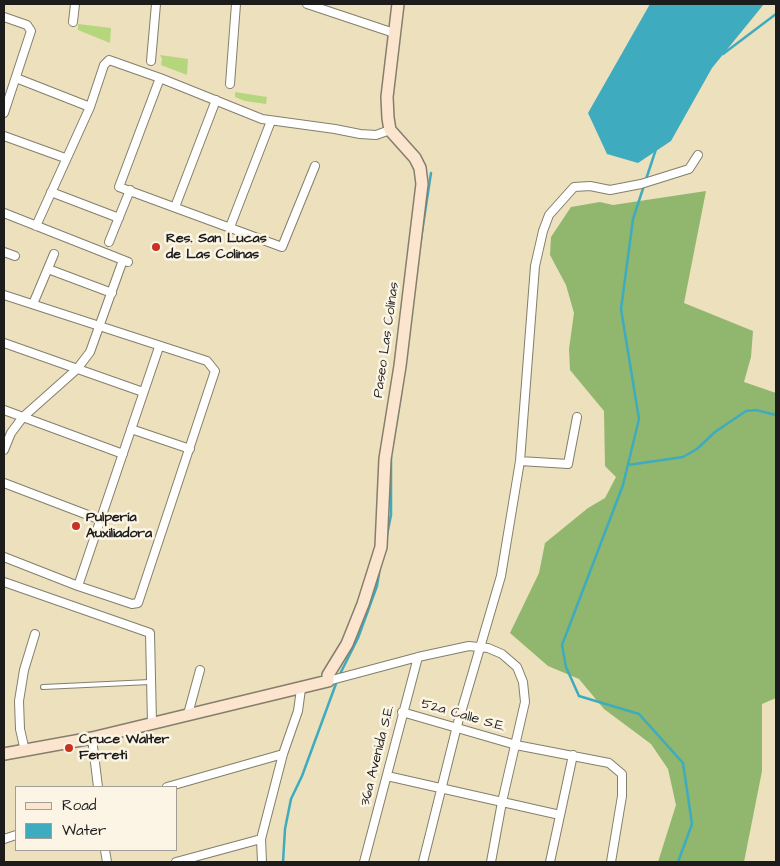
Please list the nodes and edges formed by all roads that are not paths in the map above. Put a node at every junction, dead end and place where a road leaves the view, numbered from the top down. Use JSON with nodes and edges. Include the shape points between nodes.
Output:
{"nodes":[{"id":1,"x":75,"y":4,"type":"edge"},
{"id":2,"x":156,"y":4,"type":"edge"},
{"id":3,"x":236,"y":4,"type":"edge"},
{"id":4,"x":307,"y":4,"type":"edge"},
{"id":5,"x":398,"y":4,"type":"edge"},
{"id":6,"x":4,"y":17,"type":"edge"},
{"id":7,"x":73,"y":22,"type":"dead end"},
{"id":8,"x":394,"y":33,"type":"junction"},
{"id":9,"x":151,"y":61,"type":"dead end"},
{"id":10,"x":16,"y":78,"type":"junction"},
{"id":11,"x":160,"y":78,"type":"junction"},
{"id":12,"x":230,"y":84,"type":"dead end"},
{"id":13,"x":216,"y":100,"type":"junction"},
{"id":14,"x":90,"y":107,"type":"junction"},
{"id":15,"x":4,"y":113,"type":"edge"},
{"id":16,"x":271,"y":120,"type":"junction"},
{"id":17,"x":390,"y":130,"type":"junction"},
{"id":18,"x":4,"y":136,"type":"edge"},
{"id":19,"x":698,"y":155,"type":"dead end"},
{"id":20,"x":65,"y":158,"type":"junction"},
{"id":21,"x":315,"y":166,"type":"dead end"},
{"id":22,"x":130,"y":190,"type":"junction"},
{"id":23,"x":51,"y":192,"type":"junction"},
{"id":24,"x":175,"y":207,"type":"junction"},
{"id":25,"x":4,"y":213,"type":"edge"},
{"id":26,"x":119,"y":218,"type":"junction"},
{"id":27,"x":36,"y":226,"type":"junction"},
{"id":28,"x":230,"y":227,"type":"junction"},
{"id":29,"x":109,"y":242,"type":"dead end"},
{"id":30,"x":4,"y":252,"type":"edge"},
{"id":31,"x":54,"y":254,"type":"dead end"},
{"id":32,"x":15,"y":256,"type":"dead end"},
{"id":33,"x":48,"y":269,"type":"junction"},
{"id":34,"x":112,"y":293,"type":"junction"},
{"id":35,"x":4,"y":295,"type":"edge"},
{"id":36,"x":33,"y":304,"type":"junction"},
{"id":37,"x":101,"y":326,"type":"junction"},
{"id":38,"x":4,"y":343,"type":"edge"},
{"id":39,"x":159,"y":347,"type":"junction"},
{"id":40,"x":77,"y":369,"type":"junction"},
{"id":41,"x":143,"y":392,"type":"junction"},
{"id":42,"x":4,"y":410,"type":"edge"},
{"id":43,"x":22,"y":417,"type":"junction"},
{"id":44,"x":577,"y":417,"type":"dead end"},
{"id":45,"x":131,"y":429,"type":"junction"},
{"id":46,"x":190,"y":449,"type":"junction"},
{"id":47,"x":4,"y":450,"type":"edge"},
{"id":48,"x":123,"y":454,"type":"junction"},
{"id":49,"x":520,"y":461,"type":"junction"},
{"id":50,"x":4,"y":483,"type":"edge"},
{"id":51,"x":100,"y":520,"type":"junction"},
{"id":52,"x":4,"y":557,"type":"edge"},
{"id":53,"x":4,"y":582,"type":"edge"},
{"id":54,"x":78,"y":586,"type":"junction"},
{"id":55,"x":35,"y":634,"type":"dead end"},
{"id":56,"x":481,"y":646,"type":"junction"},
{"id":57,"x":418,"y":657,"type":"junction"},
{"id":58,"x":200,"y":670,"type":"dead end"},
{"id":59,"x":330,"y":680,"type":"junction"},
{"id":60,"x":150,"y":682,"type":"junction"},
{"id":61,"x":43,"y":687,"type":"dead end"},
{"id":62,"x":301,"y":689,"type":"junction"},
{"id":63,"x":402,"y":712,"type":"junction"},
{"id":64,"x":188,"y":714,"type":"junction"},
{"id":65,"x":152,"y":723,"type":"junction"},
{"id":66,"x":457,"y":726,"type":"junction"},
{"id":67,"x":92,"y":738,"type":"junction"},
{"id":68,"x":516,"y":745,"type":"junction"},
{"id":69,"x":24,"y":751,"type":"junction"},
{"id":70,"x":4,"y":754,"type":"edge"},
{"id":71,"x":283,"y":754,"type":"junction"},
{"id":72,"x":573,"y":755,"type":"junction"},
{"id":73,"x":387,"y":776,"type":"junction"},
{"id":74,"x":98,"y":786,"type":"edge"},
{"id":75,"x":171,"y":786,"type":"edge"},
{"id":76,"x":440,"y":788,"type":"junction"},
{"id":77,"x":502,"y":802,"type":"junction"},
{"id":78,"x":560,"y":815,"type":"junction"},
{"id":79,"x":261,"y":839,"type":"junction"},
{"id":80,"x":176,"y":862,"type":"edge"},
{"id":81,"x":262,"y":862,"type":"edge"},
{"id":82,"x":364,"y":862,"type":"edge"},
{"id":83,"x":423,"y":862,"type":"edge"},
{"id":84,"x":491,"y":862,"type":"edge"},
{"id":85,"x":550,"y":862,"type":"edge"},
{"id":86,"x":611,"y":862,"type":"edge"}],
"edges":[{"from":1,"to":7,"type":"street"},
{"from":2,"to":9,"type":"street"},
{"from":3,"to":12,"type":"street"},
{"from":4,"to":8,"type":"street"},
{"from":5,"to":8,"type":"street"},
{"from":6,"to":10,"type":"street","via":[[27,25],[31,31]]},
{"from":8,"to":17,"type":"street","via":[[387,97]]},
{"from":10,"to":14,"type":"street"},
{"from":10,"to":15,"type":"street"},
{"from":11,"to":13,"type":"street"},
{"from":11,"to":14,"type":"street","via":[[109,60],[104,65]]},
{"from":11,"to":22,"type":"street","via":[[120,187]]},
{"from":13,"to":16,"type":"street","via":[[262,120]]},
{"from":13,"to":24,"type":"street"},
{"from":14,"to":20,"type":"street"},
{"from":16,"to":17,"type":"street","via":[[360,134]]},
{"from":16,"to":28,"type":"street"},
{"from":17,"to":59,"type":"street","name":"Paseo Las Colinas","via":[[415,158],[422,184],[386,459],[381,547],[363,604],[328,675]]},
{"from":18,"to":20,"type":"street"},
{"from":19,"to":49,"type":"street","via":[[689,168],[641,184],[610,190],[574,187],[549,215],[535,266]]},
{"from":20,"to":23,"type":"street"},
{"from":21,"to":28,"type":"street","via":[[282,247]]},
{"from":22,"to":24,"type":"street"},
{"from":22,"to":26,"type":"street"},
{"from":23,"to":26,"type":"street"},
{"from":23,"to":27,"type":"street"},
{"from":24,"to":28,"type":"street"},
{"from":25,"to":27,"type":"street"},
{"from":26,"to":29,"type":"street"},
{"from":27,"to":34,"type":"street","via":[[126,261]]},
{"from":30,"to":32,"type":"street"},
{"from":31,"to":33,"type":"street"},
{"from":33,"to":34,"type":"street"},
{"from":33,"to":36,"type":"street"},
{"from":34,"to":37,"type":"street"},
{"from":35,"to":36,"type":"street"},
{"from":36,"to":37,"type":"street"},
{"from":37,"to":39,"type":"street"},
{"from":37,"to":40,"type":"street","via":[[90,352]]},
{"from":38,"to":40,"type":"street"},
{"from":39,"to":41,"type":"street"},
{"from":39,"to":46,"type":"street","via":[[208,361],[215,371]]},
{"from":40,"to":41,"type":"street"},
{"from":40,"to":43,"type":"street"},
{"from":41,"to":45,"type":"street"},
{"from":42,"to":43,"type":"street"},
{"from":43,"to":47,"type":"street"},
{"from":43,"to":48,"type":"street"},
{"from":44,"to":49,"type":"street","via":[[576,436],[568,464]]},
{"from":45,"to":46,"type":"street"},
{"from":45,"to":48,"type":"street"},
{"from":46,"to":54,"type":"street","via":[[138,603],[132,604]]},
{"from":48,"to":51,"type":"street"},
{"from":49,"to":56,"type":"street","via":[[501,576]]},
{"from":50,"to":51,"type":"street"},
{"from":51,"to":54,"type":"street"},
{"from":52,"to":54,"type":"street"},
{"from":53,"to":60,"type":"street","via":[[150,633]]},
{"from":55,"to":69,"type":"street","via":[[19,701]]},
{"from":56,"to":57,"type":"street"},
{"from":56,"to":66,"type":"street"},
{"from":56,"to":68,"type":"street","via":[[502,654],[517,667],[523,682],[524,702]]},
{"from":57,"to":59,"type":"street"},
{"from":57,"to":63,"type":"street","name":"36a Avenida S.E."},
{"from":58,"to":64,"type":"street"},
{"from":59,"to":62,"type":"street"},
{"from":60,"to":61,"type":"lane"},
{"from":60,"to":65,"type":"street"},
{"from":62,"to":64,"type":"street"},
{"from":62,"to":71,"type":"street","via":[[298,711]]},
{"from":63,"to":66,"type":"street","name":"52a Calle S.E."},
{"from":63,"to":73,"type":"street","name":"36a Avenida S.E."},
{"from":64,"to":65,"type":"street"},
{"from":65,"to":67,"type":"street"},
{"from":66,"to":68,"type":"street","name":"52a Calle S.E."},
{"from":66,"to":76,"type":"street"},
{"from":67,"to":69,"type":"street"},
{"from":67,"to":74,"type":"street"},
{"from":68,"to":72,"type":"street","name":"52a Calle S.E."},
{"from":68,"to":77,"type":"street"},
{"from":69,"to":70,"type":"street"},
{"from":71,"to":75,"type":"street"},
{"from":71,"to":79,"type":"street"},
{"from":72,"to":78,"type":"street"},
{"from":72,"to":86,"type":"street","name":"52a Calle S.E.","via":[[609,763],[622,774],[622,796]]},
{"from":73,"to":76,"type":"street"},
{"from":73,"to":82,"type":"street","name":"36a Avenida S.E."},
{"from":76,"to":77,"type":"street"},
{"from":76,"to":83,"type":"street"},
{"from":77,"to":78,"type":"street"},
{"from":77,"to":84,"type":"street"},
{"from":78,"to":85,"type":"street"},
{"from":79,"to":80,"type":"street"},
{"from":79,"to":81,"type":"street"}]}
